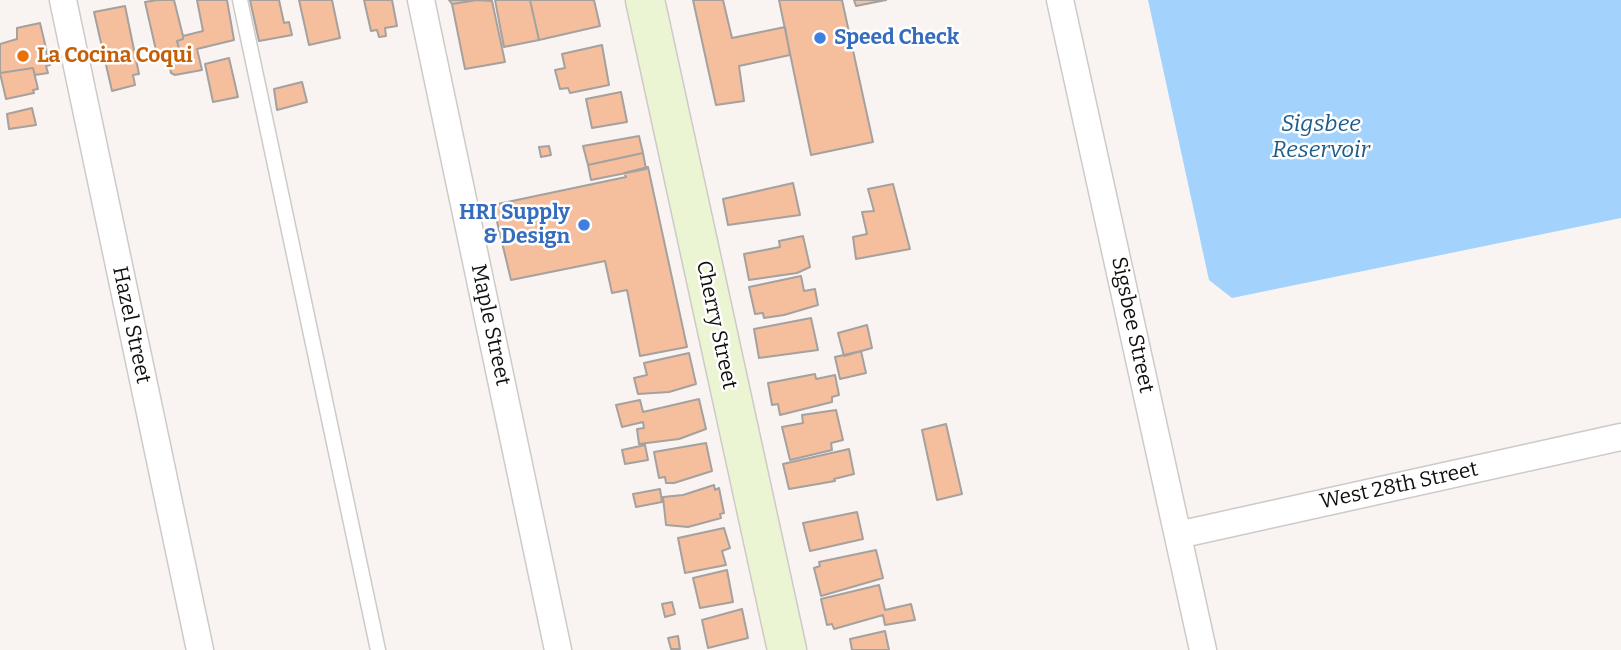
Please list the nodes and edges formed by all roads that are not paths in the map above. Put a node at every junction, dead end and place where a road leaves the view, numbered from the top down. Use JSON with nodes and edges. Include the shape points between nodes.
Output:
{"nodes":[{"id":1,"x":63,"y":0,"type":"edge"},
{"id":2,"x":240,"y":0,"type":"edge"},
{"id":3,"x":421,"y":0,"type":"edge"},
{"id":4,"x":645,"y":0,"type":"edge"},
{"id":5,"x":1060,"y":0,"type":"edge"},
{"id":6,"x":1621,"y":437,"type":"edge"},
{"id":7,"x":1178,"y":535,"type":"junction"},
{"id":8,"x":200,"y":650,"type":"edge"},
{"id":9,"x":378,"y":650,"type":"edge"},
{"id":10,"x":558,"y":650,"type":"edge"},
{"id":11,"x":788,"y":650,"type":"edge"},
{"id":12,"x":1203,"y":650,"type":"edge"}],
"edges":[{"from":1,"to":8,"type":"street","name":"Hazel Street"},
{"from":2,"to":9,"type":"lane"},
{"from":3,"to":10,"type":"street","name":"Maple Street"},
{"from":4,"to":11,"type":"street","name":"Cherry Street"},
{"from":5,"to":7,"type":"street","name":"Sigsbee Street"},
{"from":6,"to":7,"type":"street","name":"West 28th Street"},
{"from":7,"to":12,"type":"street","name":"Sigsbee Street"}]}
